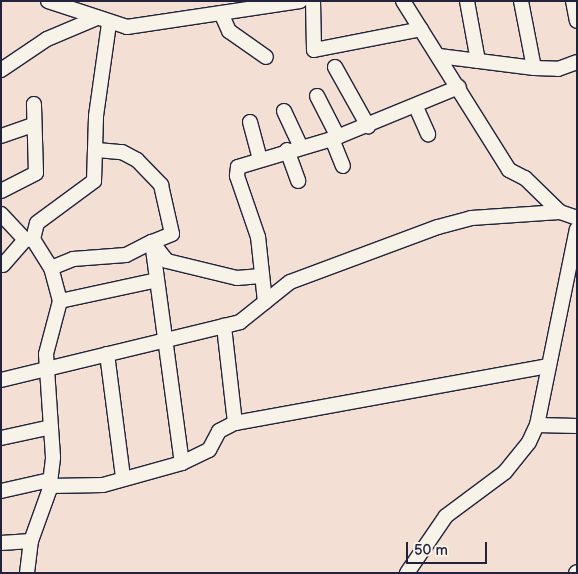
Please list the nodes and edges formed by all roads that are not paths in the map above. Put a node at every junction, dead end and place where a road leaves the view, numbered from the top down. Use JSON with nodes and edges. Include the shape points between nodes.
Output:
{"nodes":[{"id":1,"x":48,"y":1,"type":"edge"},
{"id":2,"x":313,"y":1,"type":"edge"},
{"id":3,"x":403,"y":1,"type":"edge"},
{"id":4,"x":467,"y":1,"type":"edge"},
{"id":5,"x":521,"y":1,"type":"edge"},
{"id":6,"x":573,"y":1,"type":"edge"},
{"id":7,"x":292,"y":2,"type":"edge"},
{"id":8,"x":222,"y":13,"type":"junction"},
{"id":9,"x":97,"y":18,"type":"junction"},
{"id":10,"x":577,"y":21,"type":"edge"},
{"id":11,"x":110,"y":24,"type":"junction"},
{"id":12,"x":421,"y":29,"type":"junction"},
{"id":13,"x":439,"y":56,"type":"junction"},
{"id":14,"x":266,"y":57,"type":"dead end"},
{"id":15,"x":478,"y":61,"type":"junction"},
{"id":16,"x":577,"y":62,"type":"edge"},
{"id":17,"x":334,"y":67,"type":"dead end"},
{"id":18,"x":534,"y":68,"type":"junction"},
{"id":19,"x":1,"y":70,"type":"edge"},
{"id":20,"x":459,"y":87,"type":"junction"},
{"id":21,"x":317,"y":96,"type":"dead end"},
{"id":22,"x":34,"y":104,"type":"dead end"},
{"id":23,"x":416,"y":107,"type":"junction"},
{"id":24,"x":284,"y":111,"type":"dead end"},
{"id":25,"x":250,"y":122,"type":"dead end"},
{"id":26,"x":33,"y":125,"type":"junction"},
{"id":27,"x":368,"y":126,"type":"junction"},
{"id":28,"x":428,"y":134,"type":"dead end"},
{"id":29,"x":1,"y":136,"type":"edge"},
{"id":30,"x":335,"y":138,"type":"junction"},
{"id":31,"x":301,"y":147,"type":"junction"},
{"id":32,"x":97,"y":150,"type":"junction"},
{"id":33,"x":287,"y":150,"type":"junction"},
{"id":34,"x":260,"y":158,"type":"junction"},
{"id":35,"x":342,"y":166,"type":"dead end"},
{"id":36,"x":298,"y":181,"type":"dead end"},
{"id":37,"x":1,"y":191,"type":"edge"},
{"id":38,"x":560,"y":212,"type":"junction"},
{"id":39,"x":1,"y":214,"type":"edge"},
{"id":40,"x":577,"y":218,"type":"edge"},
{"id":41,"x":577,"y":229,"type":"edge"},
{"id":42,"x":29,"y":239,"type":"junction"},
{"id":43,"x":152,"y":242,"type":"junction"},
{"id":44,"x":3,"y":265,"type":"dead end"},
{"id":45,"x":51,"y":268,"type":"junction"},
{"id":46,"x":261,"y":276,"type":"junction"},
{"id":47,"x":157,"y":280,"type":"junction"},
{"id":48,"x":60,"y":301,"type":"junction"},
{"id":49,"x":265,"y":302,"type":"junction"},
{"id":50,"x":224,"y":326,"type":"junction"},
{"id":51,"x":165,"y":340,"type":"junction"},
{"id":52,"x":107,"y":354,"type":"junction"},
{"id":53,"x":549,"y":366,"type":"junction"},
{"id":54,"x":48,"y":368,"type":"junction"},
{"id":55,"x":1,"y":380,"type":"edge"},
{"id":56,"x":235,"y":423,"type":"junction"},
{"id":57,"x":537,"y":425,"type":"junction"},
{"id":58,"x":577,"y":426,"type":"edge"},
{"id":59,"x":51,"y":427,"type":"junction"},
{"id":60,"x":1,"y":438,"type":"edge"},
{"id":61,"x":182,"y":463,"type":"junction"},
{"id":62,"x":124,"y":477,"type":"junction"},
{"id":63,"x":50,"y":483,"type":"junction"},
{"id":64,"x":1,"y":491,"type":"edge"},
{"id":65,"x":31,"y":540,"type":"junction"},
{"id":66,"x":1,"y":543,"type":"edge"},
{"id":67,"x":27,"y":573,"type":"edge"},
{"id":68,"x":408,"y":573,"type":"edge"}],
"edges":[{"from":1,"to":9,"type":"street"},
{"from":2,"to":12,"type":"street","via":[[314,50]]},
{"from":3,"to":12,"type":"street"},
{"from":4,"to":15,"type":"street"},
{"from":5,"to":18,"type":"street"},
{"from":6,"to":10,"type":"street"},
{"from":7,"to":8,"type":"street"},
{"from":8,"to":11,"type":"street","via":[[127,26]]},
{"from":8,"to":14,"type":"street","via":[[229,31]]},
{"from":9,"to":11,"type":"street"},
{"from":9,"to":19,"type":"street","via":[[47,39]]},
{"from":11,"to":32,"type":"street","via":[[96,116]]},
{"from":12,"to":13,"type":"street"},
{"from":13,"to":15,"type":"street"},
{"from":13,"to":20,"type":"street"},
{"from":15,"to":18,"type":"street"},
{"from":16,"to":18,"type":"street","via":[[558,69]]},
{"from":17,"to":27,"type":"street"},
{"from":20,"to":23,"type":"street"},
{"from":20,"to":38,"type":"street","via":[[509,170],[525,178]]},
{"from":21,"to":30,"type":"street"},
{"from":22,"to":26,"type":"street"},
{"from":23,"to":27,"type":"street"},
{"from":23,"to":28,"type":"street"},
{"from":24,"to":31,"type":"street"},
{"from":25,"to":34,"type":"street"},
{"from":26,"to":29,"type":"street"},
{"from":26,"to":37,"type":"street","via":[[36,172]]},
{"from":27,"to":30,"type":"street"},
{"from":30,"to":31,"type":"street"},
{"from":30,"to":35,"type":"street"},
{"from":31,"to":33,"type":"street"},
{"from":32,"to":42,"type":"street","via":[[94,181],[37,223]]},
{"from":32,"to":43,"type":"street","via":[[122,152],[155,174],[172,234]]},
{"from":33,"to":34,"type":"street"},
{"from":33,"to":36,"type":"street"},
{"from":34,"to":46,"type":"street","via":[[242,164],[237,171],[258,237]]},
{"from":38,"to":40,"type":"street"},
{"from":38,"to":49,"type":"street","via":[[471,218],[438,227],[290,282]]},
{"from":39,"to":42,"type":"street"},
{"from":41,"to":53,"type":"street"},
{"from":42,"to":44,"type":"street"},
{"from":42,"to":45,"type":"street"},
{"from":43,"to":45,"type":"street","via":[[126,255],[74,259]]},
{"from":43,"to":46,"type":"street","via":[[167,260],[237,278]]},
{"from":43,"to":47,"type":"street"},
{"from":45,"to":48,"type":"street"},
{"from":46,"to":49,"type":"street"},
{"from":47,"to":48,"type":"street"},
{"from":47,"to":51,"type":"street"},
{"from":48,"to":54,"type":"street","via":[[46,354]]},
{"from":49,"to":50,"type":"street","via":[[240,322]]},
{"from":50,"to":51,"type":"street"},
{"from":50,"to":56,"type":"street"},
{"from":51,"to":52,"type":"street"},
{"from":51,"to":61,"type":"street"},
{"from":52,"to":54,"type":"street"},
{"from":52,"to":62,"type":"street"},
{"from":53,"to":56,"type":"street"},
{"from":53,"to":57,"type":"street"},
{"from":54,"to":55,"type":"street"},
{"from":54,"to":59,"type":"street"},
{"from":56,"to":61,"type":"street","via":[[219,431],[209,450]]},
{"from":57,"to":58,"type":"street"},
{"from":57,"to":68,"type":"street","via":[[505,472],[432,531]]},
{"from":59,"to":60,"type":"street"},
{"from":59,"to":63,"type":"street"},
{"from":61,"to":62,"type":"street"},
{"from":62,"to":63,"type":"street","via":[[102,486]]},
{"from":63,"to":64,"type":"street"},
{"from":63,"to":65,"type":"street"},
{"from":65,"to":66,"type":"street"},
{"from":65,"to":67,"type":"street"}]}
